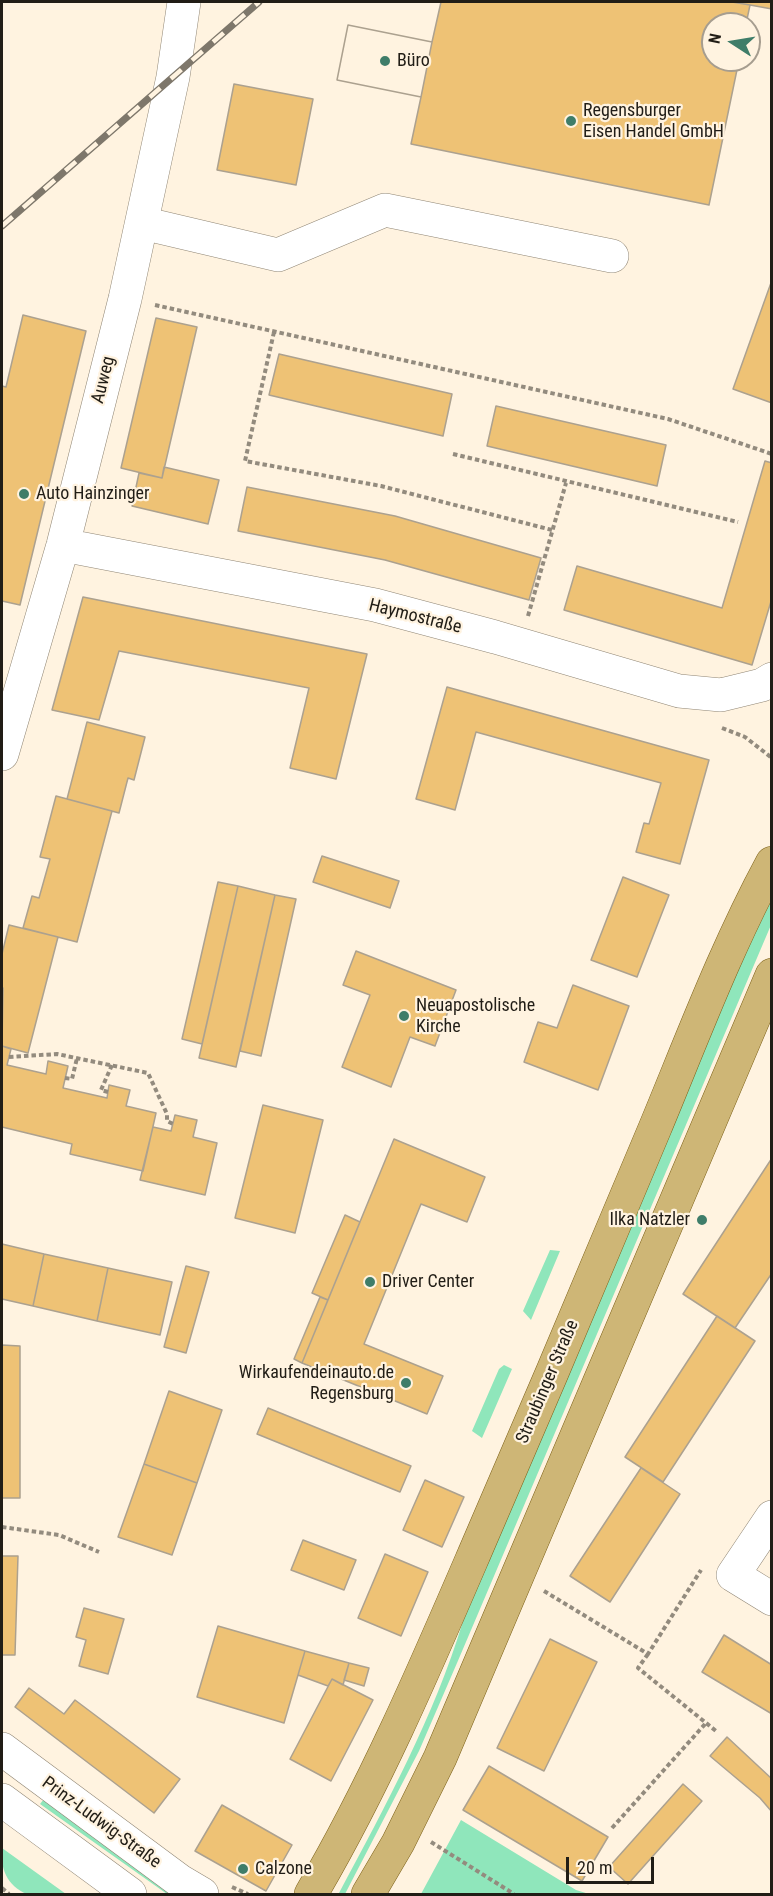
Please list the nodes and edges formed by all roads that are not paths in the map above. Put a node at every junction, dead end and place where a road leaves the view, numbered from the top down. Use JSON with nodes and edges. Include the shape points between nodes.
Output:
{"nodes":[{"id":1,"x":184,"y":2,"type":"edge"},
{"id":2,"x":142,"y":223,"type":"junction"},
{"id":3,"x":612,"y":256,"type":"dead end"},
{"id":4,"x":63,"y":545,"type":"junction"},
{"id":5,"x":767,"y":682,"type":"edge"},
{"id":6,"x":2,"y":754,"type":"edge"},
{"id":7,"x":771,"y":863,"type":"edge"},
{"id":8,"x":771,"y":975,"type":"edge"},
{"id":9,"x":771,"y":1516,"type":"edge"},
{"id":10,"x":771,"y":1599,"type":"edge"},
{"id":11,"x":6,"y":1765,"type":"edge"},
{"id":12,"x":2,"y":1800,"type":"edge"},
{"id":13,"x":130,"y":1894,"type":"edge"},
{"id":14,"x":202,"y":1894,"type":"edge"},
{"id":15,"x":310,"y":1894,"type":"edge"},
{"id":16,"x":368,"y":1894,"type":"edge"}],
"edges":[{"from":1,"to":2,"type":"street","name":"Auweg","via":[[173,77]]},
{"from":2,"to":3,"type":"street","via":[[278,255],[385,210]]},
{"from":2,"to":4,"type":"street","name":"Auweg"},
{"from":4,"to":5,"type":"street","name":"Haymostraße","via":[[375,605],[679,691],[721,695]]},
{"from":4,"to":6,"type":"street","name":"Auweg"},
{"from":7,"to":15,"type":"main road","name":"Straubinger Straße","via":[[702,1012],[406,1711],[360,1807]]},
{"from":8,"to":16,"type":"main road","via":[[440,1758]]},
{"from":9,"to":10,"type":"street","via":[[734,1575]]},
{"from":11,"to":14,"type":"street","name":"Prinz-Ludwig-Straße"},
{"from":12,"to":13,"type":"street"}]}
